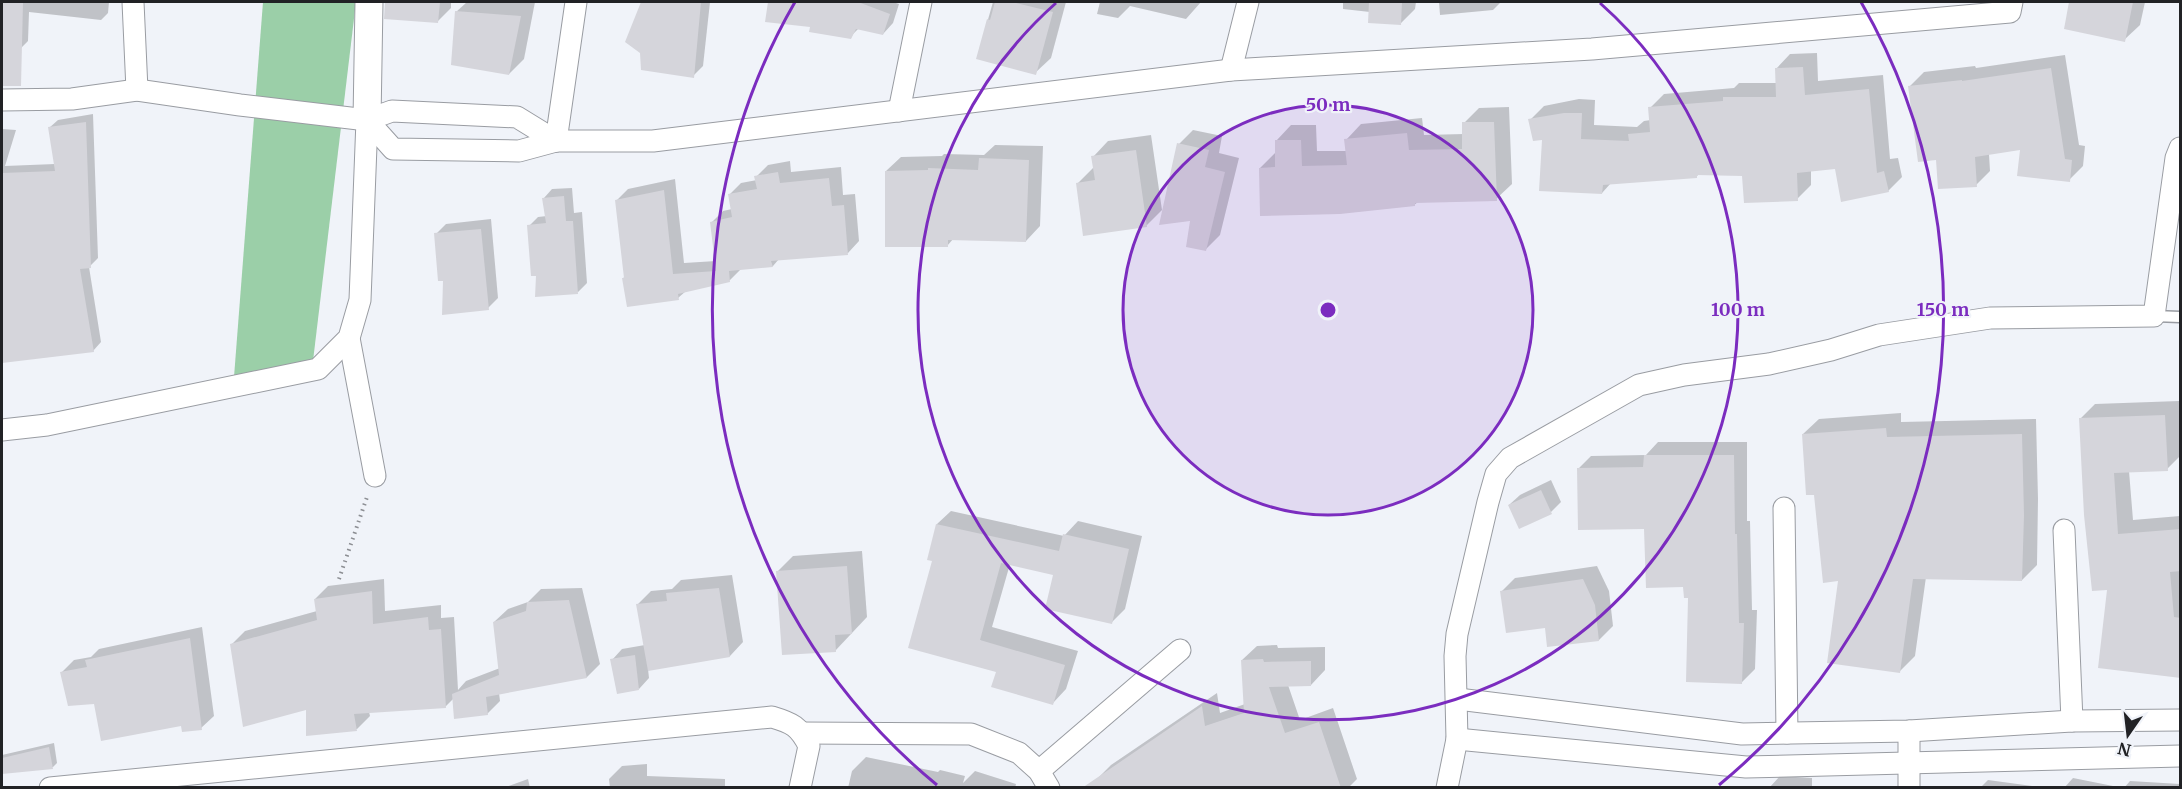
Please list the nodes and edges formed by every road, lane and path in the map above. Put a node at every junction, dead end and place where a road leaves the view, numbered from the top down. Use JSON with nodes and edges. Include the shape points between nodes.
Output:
{"nodes":[{"id":1,"x":134,"y":2,"type":"edge"},
{"id":2,"x":369,"y":2,"type":"edge"},
{"id":3,"x":576,"y":2,"type":"edge"},
{"id":4,"x":921,"y":2,"type":"edge"},
{"id":5,"x":1248,"y":2,"type":"edge"},
{"id":6,"x":2012,"y":2,"type":"edge"},
{"id":7,"x":1231,"y":70,"type":"junction"},
{"id":8,"x":137,"y":90,"type":"junction"},
{"id":9,"x":2,"y":100,"type":"edge"},
{"id":10,"x":899,"y":111,"type":"junction"},
{"id":11,"x":367,"y":120,"type":"junction"},
{"id":12,"x":556,"y":141,"type":"junction"},
{"id":13,"x":2181,"y":148,"type":"edge"},
{"id":14,"x":2154,"y":316,"type":"junction"},
{"id":15,"x":2181,"y":316,"type":"edge"},
{"id":16,"x":349,"y":338,"type":"junction"},
{"id":17,"x":2,"y":430,"type":"edge"},
{"id":18,"x":375,"y":476,"type":"joint"},
{"id":19,"x":1784,"y":508,"type":"dead end"},
{"id":20,"x":2064,"y":530,"type":"dead end"},
{"id":21,"x":339,"y":579,"type":"dead end"},
{"id":22,"x":1180,"y":650,"type":"dead end"},
{"id":23,"x":1458,"y":699,"type":"junction"},
{"id":24,"x":2181,"y":720,"type":"edge"},
{"id":25,"x":2072,"y":721,"type":"junction"},
{"id":26,"x":1909,"y":731,"type":"junction"},
{"id":27,"x":1787,"y":733,"type":"junction"},
{"id":28,"x":802,"y":734,"type":"junction"},
{"id":29,"x":1457,"y":739,"type":"junction"},
{"id":30,"x":2181,"y":756,"type":"edge"},
{"id":31,"x":1910,"y":764,"type":"junction"},
{"id":32,"x":1044,"y":779,"type":"edge"},
{"id":33,"x":50,"y":788,"type":"edge"},
{"id":34,"x":800,"y":788,"type":"edge"},
{"id":35,"x":1447,"y":788,"type":"edge"},
{"id":36,"x":1909,"y":788,"type":"edge"}],
"edges":[{"from":1,"to":8,"type":"street"},
{"from":2,"to":11,"type":"street"},
{"from":3,"to":12,"type":"street"},
{"from":4,"to":10,"type":"street"},
{"from":5,"to":7,"type":"street"},
{"from":6,"to":7,"type":"street","via":[[2010,12],[1593,49]]},
{"from":7,"to":10,"type":"street"},
{"from":8,"to":9,"type":"street","via":[[72,99]]},
{"from":8,"to":11,"type":"street"},
{"from":10,"to":12,"type":"street","via":[[653,141]]},
{"from":11,"to":12,"type":"street","via":[[392,111],[518,117]]},
{"from":11,"to":12,"type":"street","via":[[393,148],[519,151]]},
{"from":11,"to":16,"type":"street","via":[[360,300]]},
{"from":13,"to":14,"type":"street","via":[[2176,158]]},
{"from":14,"to":15,"type":"lane"},
{"from":14,"to":23,"type":"street","via":[[1990,318],[1879,335],[1769,364],[1639,385],[1510,458],[1496,474],[1457,634]]},
{"from":16,"to":17,"type":"street","via":[[318,369],[47,425]]},
{"from":16,"to":18,"type":"street"},
{"from":18,"to":21,"type":"path"},
{"from":19,"to":27,"type":"street"},
{"from":20,"to":25,"type":"street"},
{"from":22,"to":32,"type":"street"},
{"from":23,"to":27,"type":"street","via":[[1742,734]]},
{"from":23,"to":29,"type":"street"},
{"from":24,"to":25,"type":"street"},
{"from":25,"to":26,"type":"street"},
{"from":26,"to":27,"type":"street"},
{"from":26,"to":31,"type":"street"},
{"from":28,"to":32,"type":"street","via":[[971,734],[1019,753]]},
{"from":28,"to":33,"type":"street","via":[[792,723],[772,717]]},
{"from":28,"to":34,"type":"street","via":[[809,746]]},
{"from":29,"to":31,"type":"street","via":[[1746,767]]},
{"from":29,"to":35,"type":"street"},
{"from":30,"to":31,"type":"street"},
{"from":31,"to":36,"type":"street"}]}
